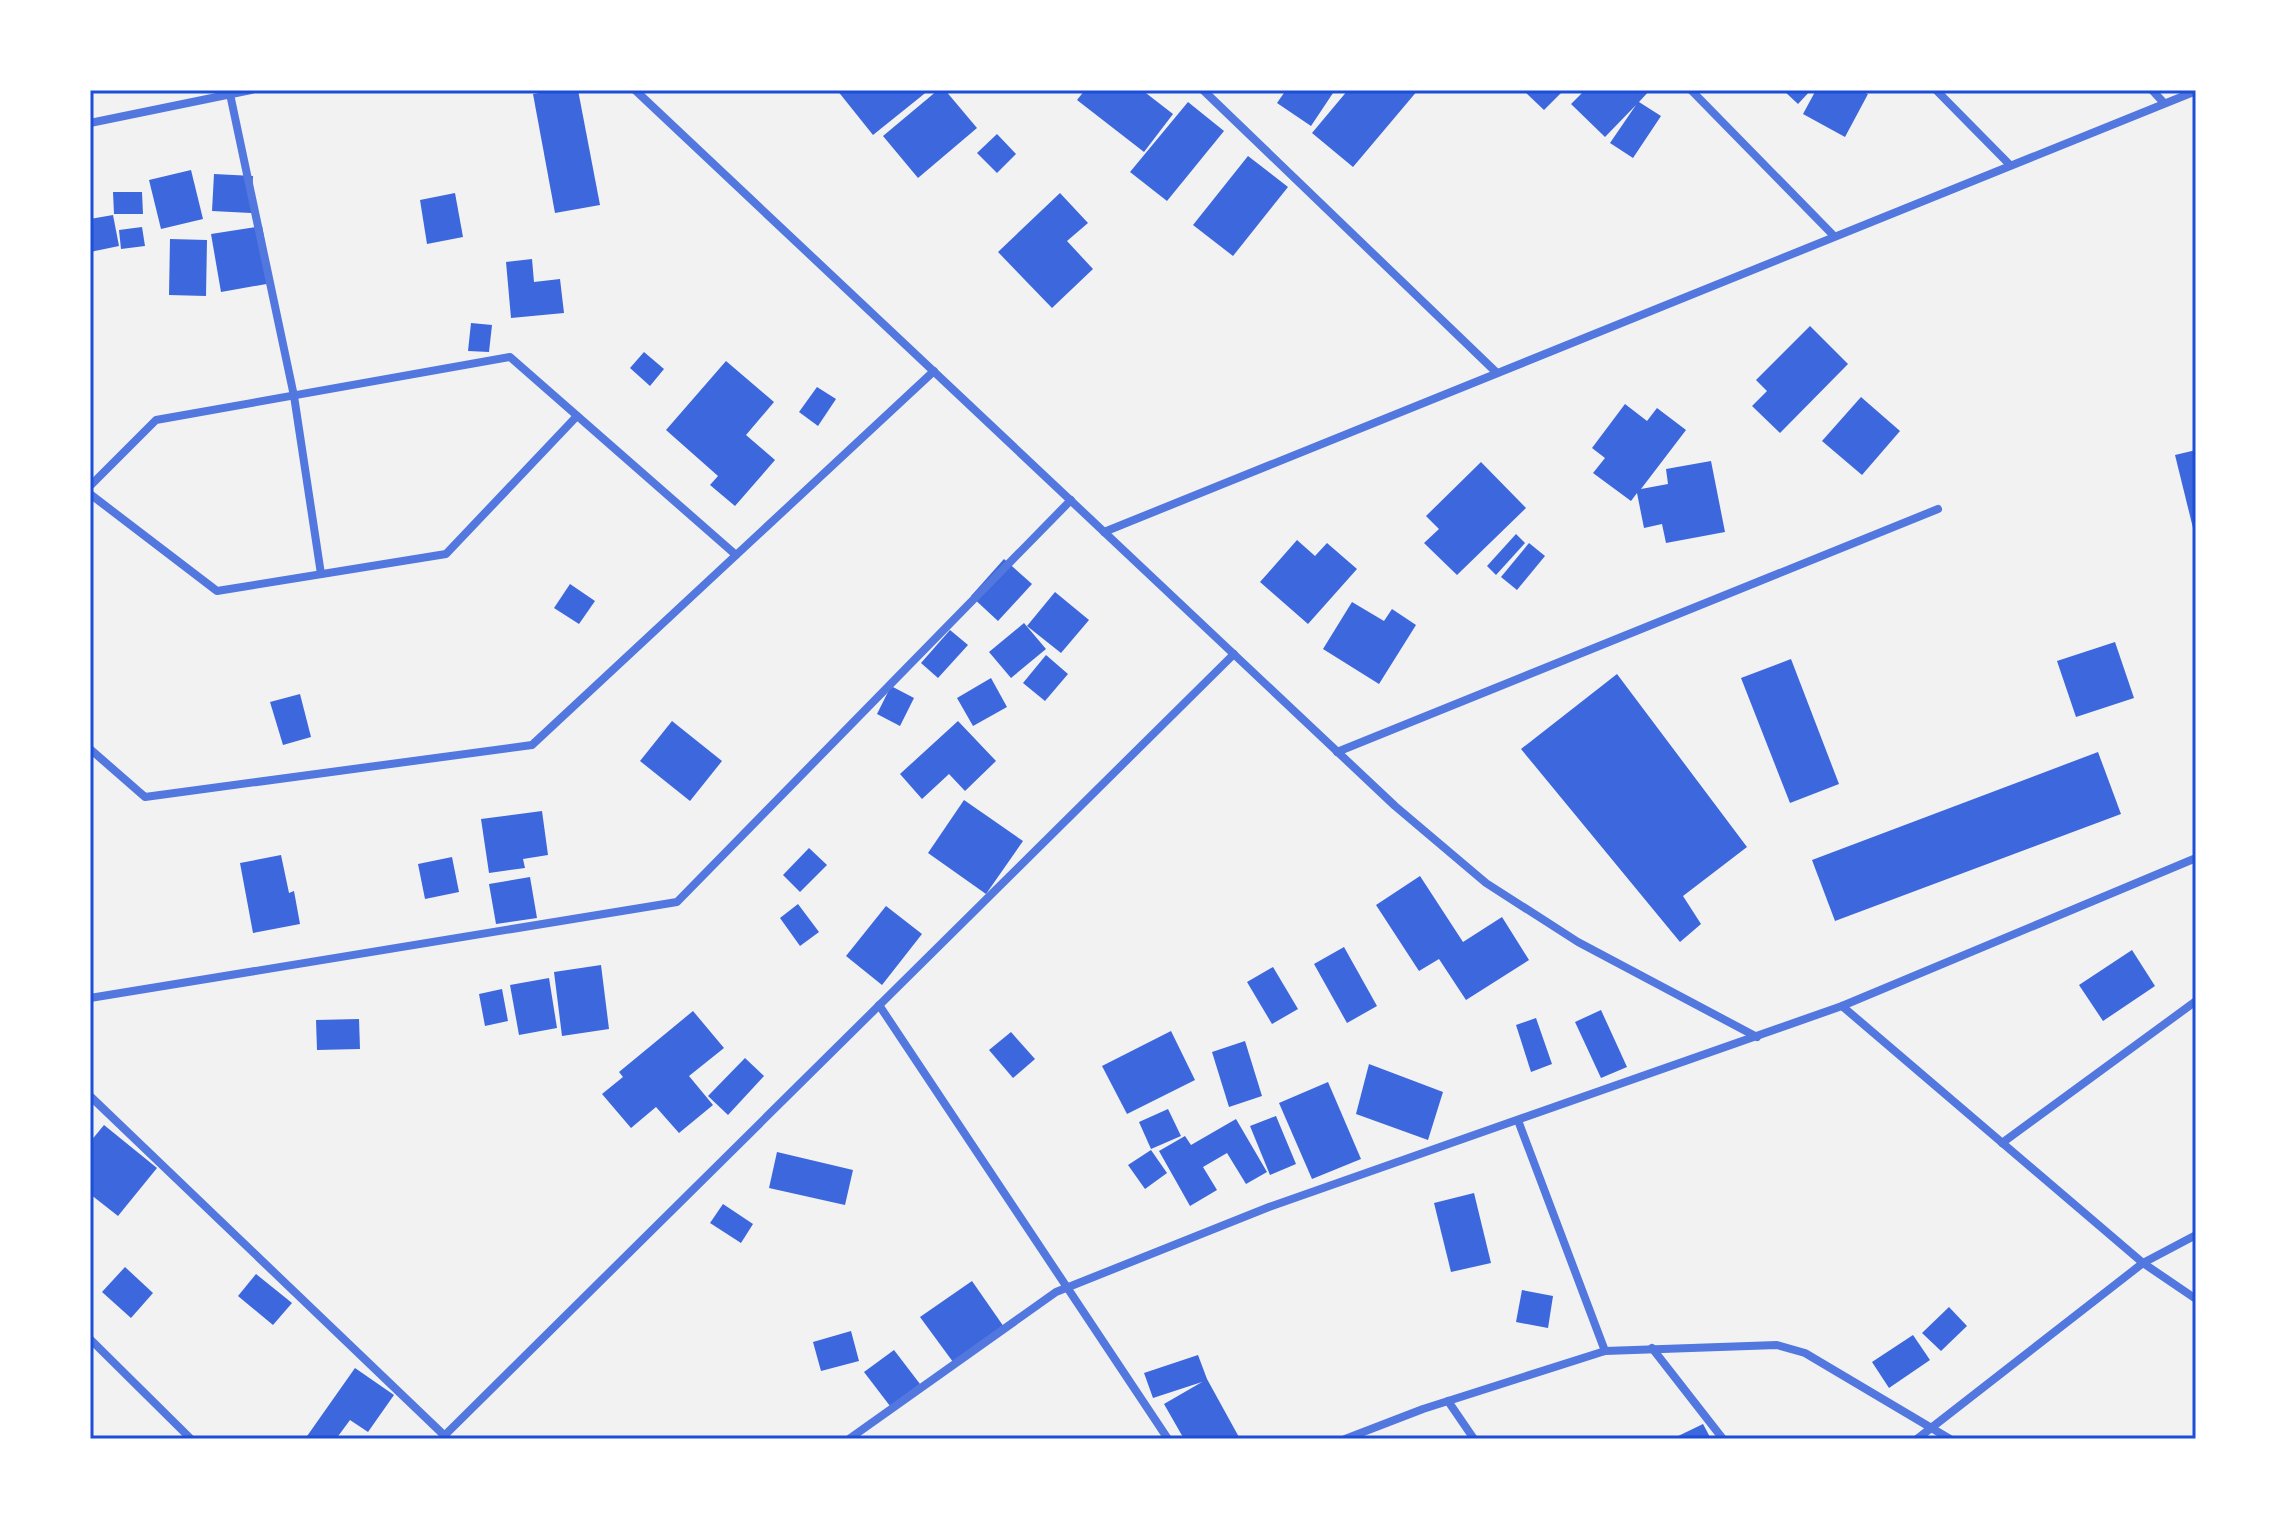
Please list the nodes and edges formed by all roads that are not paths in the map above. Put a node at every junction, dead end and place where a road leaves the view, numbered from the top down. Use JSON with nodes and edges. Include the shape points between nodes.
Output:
{"nodes":[{"id":1,"x":251,"y":90,"type":"edge"},
{"id":2,"x":635,"y":90,"type":"edge"},
{"id":3,"x":1203,"y":90,"type":"edge"},
{"id":4,"x":1691,"y":90,"type":"edge"},
{"id":5,"x":1936,"y":90,"type":"edge"},
{"id":6,"x":2152,"y":90,"type":"edge"},
{"id":7,"x":2196,"y":91,"type":"edge"},
{"id":8,"x":230,"y":94,"type":"junction"},
{"id":9,"x":2164,"y":103,"type":"junction"},
{"id":10,"x":90,"y":123,"type":"edge"},
{"id":11,"x":2010,"y":165,"type":"junction"},
{"id":12,"x":1834,"y":236,"type":"junction"},
{"id":13,"x":934,"y":371,"type":"junction"},
{"id":14,"x":1497,"y":373,"type":"junction"},
{"id":15,"x":294,"y":396,"type":"junction"},
{"id":16,"x":577,"y":416,"type":"junction"},
{"id":17,"x":90,"y":486,"type":"edge"},
{"id":18,"x":90,"y":494,"type":"edge"},
{"id":19,"x":1071,"y":500,"type":"junction"},
{"id":20,"x":1938,"y":509,"type":"dead end"},
{"id":21,"x":1104,"y":532,"type":"junction"},
{"id":22,"x":736,"y":555,"type":"junction"},
{"id":23,"x":321,"y":574,"type":"junction"},
{"id":24,"x":1234,"y":654,"type":"junction"},
{"id":25,"x":90,"y":749,"type":"edge"},
{"id":26,"x":1337,"y":752,"type":"junction"},
{"id":27,"x":2196,"y":858,"type":"edge"},
{"id":28,"x":90,"y":998,"type":"edge"},
{"id":29,"x":2196,"y":1001,"type":"edge"},
{"id":30,"x":879,"y":1005,"type":"junction"},
{"id":31,"x":1842,"y":1006,"type":"junction"},
{"id":32,"x":1757,"y":1037,"type":"junction"},
{"id":33,"x":90,"y":1096,"type":"edge"},
{"id":34,"x":1519,"y":1123,"type":"junction"},
{"id":35,"x":2002,"y":1143,"type":"junction"},
{"id":36,"x":2196,"y":1235,"type":"edge"},
{"id":37,"x":2143,"y":1263,"type":"junction"},
{"id":38,"x":1067,"y":1287,"type":"junction"},
{"id":39,"x":2196,"y":1299,"type":"edge"},
{"id":40,"x":90,"y":1339,"type":"edge"},
{"id":41,"x":1652,"y":1348,"type":"junction"},
{"id":42,"x":1605,"y":1351,"type":"junction"},
{"id":43,"x":1448,"y":1401,"type":"junction"},
{"id":44,"x":1933,"y":1427,"type":"junction"},
{"id":45,"x":445,"y":1437,"type":"edge"},
{"id":46,"x":191,"y":1439,"type":"edge"},
{"id":47,"x":849,"y":1439,"type":"edge"},
{"id":48,"x":1168,"y":1439,"type":"edge"},
{"id":49,"x":1345,"y":1439,"type":"edge"},
{"id":50,"x":1474,"y":1439,"type":"edge"},
{"id":51,"x":1723,"y":1439,"type":"edge"},
{"id":52,"x":1917,"y":1439,"type":"edge"},
{"id":53,"x":1950,"y":1439,"type":"edge"}],
"edges":[{"from":1,"to":8,"type":"street"},
{"from":2,"to":13,"type":"street"},
{"from":3,"to":14,"type":"street"},
{"from":4,"to":12,"type":"street"},
{"from":5,"to":11,"type":"street"},
{"from":6,"to":9,"type":"street"},
{"from":7,"to":9,"type":"street"},
{"from":8,"to":10,"type":"street"},
{"from":8,"to":15,"type":"street"},
{"from":9,"to":11,"type":"street"},
{"from":11,"to":12,"type":"street"},
{"from":12,"to":14,"type":"street"},
{"from":13,"to":19,"type":"street"},
{"from":13,"to":22,"type":"street"},
{"from":14,"to":21,"type":"street"},
{"from":15,"to":16,"type":"street","via":[[510,357]]},
{"from":15,"to":17,"type":"street","via":[[156,420]]},
{"from":15,"to":23,"type":"street"},
{"from":16,"to":22,"type":"street"},
{"from":16,"to":23,"type":"street","via":[[446,554]]},
{"from":18,"to":23,"type":"street","via":[[217,591]]},
{"from":19,"to":21,"type":"street"},
{"from":19,"to":28,"type":"street","via":[[677,902]]},
{"from":20,"to":26,"type":"street"},
{"from":21,"to":24,"type":"street"},
{"from":22,"to":25,"type":"street","via":[[532,745],[145,797]]},
{"from":24,"to":26,"type":"street"},
{"from":24,"to":30,"type":"street"},
{"from":26,"to":32,"type":"street","via":[[1486,883],[1578,942]]},
{"from":27,"to":31,"type":"street"},
{"from":29,"to":35,"type":"street"},
{"from":30,"to":38,"type":"street"},
{"from":30,"to":45,"type":"street"},
{"from":31,"to":32,"type":"street"},
{"from":31,"to":35,"type":"street"},
{"from":32,"to":34,"type":"street"},
{"from":33,"to":45,"type":"street"},
{"from":34,"to":38,"type":"street","via":[[1269,1207]]},
{"from":34,"to":42,"type":"street"},
{"from":35,"to":37,"type":"street"},
{"from":36,"to":37,"type":"street"},
{"from":37,"to":39,"type":"street"},
{"from":37,"to":44,"type":"street"},
{"from":38,"to":47,"type":"street"},
{"from":38,"to":48,"type":"street"},
{"from":40,"to":46,"type":"street"},
{"from":41,"to":42,"type":"street"},
{"from":41,"to":44,"type":"street","via":[[1777,1345],[1805,1353]]},
{"from":41,"to":51,"type":"street"},
{"from":42,"to":43,"type":"street"},
{"from":43,"to":49,"type":"street"},
{"from":43,"to":50,"type":"street"},
{"from":44,"to":52,"type":"street"},
{"from":44,"to":53,"type":"street"}]}
